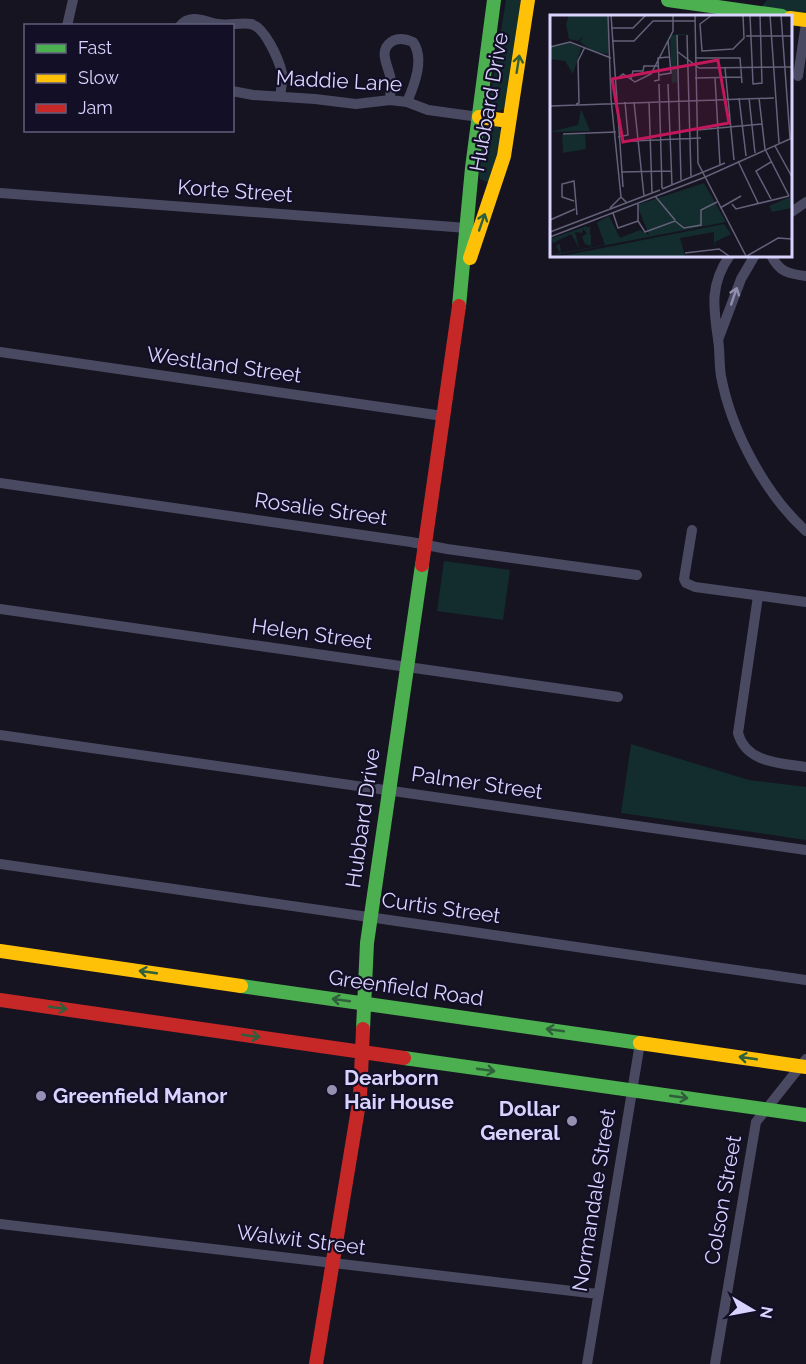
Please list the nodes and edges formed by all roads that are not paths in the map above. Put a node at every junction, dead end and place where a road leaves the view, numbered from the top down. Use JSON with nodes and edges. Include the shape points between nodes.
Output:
{"nodes":[{"id":1,"x":73,"y":0,"type":"edge"},
{"id":2,"x":494,"y":0,"type":"edge"},
{"id":3,"x":528,"y":0,"type":"edge"},
{"id":4,"x":668,"y":0,"type":"edge"},
{"id":5,"x":716,"y":0,"type":"edge"},
{"id":6,"x":759,"y":0,"type":"edge"},
{"id":7,"x":775,"y":15,"type":"edge"},
{"id":8,"x":791,"y":18,"type":"edge"},
{"id":9,"x":806,"y":22,"type":"edge"},
{"id":10,"x":67,"y":24,"type":"edge"},
{"id":11,"x":182,"y":24,"type":"edge"},
{"id":12,"x":220,"y":24,"type":"edge"},
{"id":13,"x":234,"y":25,"type":"edge"},
{"id":14,"x":798,"y":76,"type":"edge"},
{"id":15,"x":234,"y":91,"type":"edge"},
{"id":16,"x":280,"y":96,"type":"junction"},
{"id":17,"x":390,"y":100,"type":"junction"},
{"id":18,"x":406,"y":102,"type":"junction"},
{"id":19,"x":479,"y":117,"type":"junction"},
{"id":20,"x":509,"y":121,"type":"junction"},
{"id":21,"x":471,"y":180,"type":"junction"},
{"id":22,"x":495,"y":186,"type":"junction"},
{"id":23,"x":0,"y":193,"type":"edge"},
{"id":24,"x":806,"y":202,"type":"edge"},
{"id":25,"x":791,"y":212,"type":"edge"},
{"id":26,"x":467,"y":228,"type":"junction"},
{"id":27,"x":728,"y":256,"type":"edge"},
{"id":28,"x":754,"y":256,"type":"edge"},
{"id":29,"x":772,"y":256,"type":"edge"},
{"id":30,"x":806,"y":276,"type":"edge"},
{"id":31,"x":463,"y":278,"type":"junction"},
{"id":32,"x":718,"y":340,"type":"junction"},
{"id":33,"x":0,"y":352,"type":"edge"},
{"id":34,"x":443,"y":416,"type":"junction"},
{"id":35,"x":0,"y":483,"type":"edge"},
{"id":36,"x":692,"y":530,"type":"dead end"},
{"id":37,"x":806,"y":531,"type":"edge"},
{"id":38,"x":425,"y":545,"type":"junction"},
{"id":39,"x":637,"y":574,"type":"dead end"},
{"id":40,"x":758,"y":596,"type":"junction"},
{"id":41,"x":806,"y":602,"type":"edge"},
{"id":42,"x":0,"y":609,"type":"edge"},
{"id":43,"x":406,"y":667,"type":"junction"},
{"id":44,"x":618,"y":697,"type":"dead end"},
{"id":45,"x":0,"y":735,"type":"edge"},
{"id":46,"x":806,"y":766,"type":"edge"},
{"id":47,"x":388,"y":790,"type":"junction"},
{"id":48,"x":806,"y":849,"type":"edge"},
{"id":49,"x":0,"y":864,"type":"edge"},
{"id":50,"x":371,"y":918,"type":"junction"},
{"id":51,"x":0,"y":951,"type":"edge"},
{"id":52,"x":806,"y":980,"type":"edge"},
{"id":53,"x":0,"y":1000,"type":"edge"},
{"id":54,"x":364,"y":1003,"type":"junction"},
{"id":55,"x":640,"y":1043,"type":"junction"},
{"id":56,"x":363,"y":1052,"type":"junction"},
{"id":57,"x":804,"y":1064,"type":"edge"},
{"id":58,"x":631,"y":1090,"type":"junction"},
{"id":59,"x":765,"y":1109,"type":"junction"},
{"id":60,"x":806,"y":1115,"type":"edge"},
{"id":61,"x":0,"y":1224,"type":"edge"},
{"id":62,"x":333,"y":1263,"type":"junction"},
{"id":63,"x":598,"y":1294,"type":"junction"},
{"id":64,"x":316,"y":1364,"type":"edge"},
{"id":65,"x":587,"y":1364,"type":"edge"},
{"id":66,"x":715,"y":1364,"type":"edge"}],
"edges":[{"from":1,"to":10,"type":"street"},
{"from":2,"to":19,"type":"street","name":"Hubbard Drive"},
{"from":20,"to":3,"type":"street","name":"Hubbard Drive","one_way":true},
{"from":4,"to":7,"type":"street"},
{"from":5,"to":6,"type":"street","via":[[747,4]]},
{"from":8,"to":9,"type":"street"},
{"from":9,"to":14,"type":"street"},
{"from":11,"to":12,"type":"street","via":[[192,19]]},
{"from":13,"to":16,"type":"street","via":[[253,24],[265,34],[280,68]]},
{"from":15,"to":16,"type":"street","name":"Maddie Lane"},
{"from":16,"to":17,"type":"street","name":"Maddie Lane","via":[[356,104]]},
{"from":17,"to":18,"type":"street","name":"Maddie Lane"},
{"from":17,"to":18,"type":"street","via":[[391,81],[384,54],[389,43],[401,39],[413,42],[418,54],[414,83]]},
{"from":18,"to":19,"type":"street","name":"Maddie Lane","via":[[428,110]]},
{"from":19,"to":20,"type":"street"},
{"from":19,"to":21,"type":"street","name":"Hubbard Drive"},
{"from":20,"to":22,"type":"street","name":"Hubbard Drive"},
{"from":21,"to":22,"type":"street","via":[[483,188]]},
{"from":21,"to":26,"type":"street","name":"Hubbard Drive"},
{"from":31,"to":22,"type":"street","name":"Hubbard Drive","one_way":true},
{"from":23,"to":26,"type":"street","name":"Korte Street"},
{"from":24,"to":25,"type":"street"},
{"from":26,"to":31,"type":"street","name":"Hubbard Drive"},
{"from":27,"to":32,"type":"street","via":[[714,290]]},
{"from":32,"to":28,"type":"street","one_way":true,"via":[[741,279]]},
{"from":29,"to":30,"type":"street","via":[[780,270]]},
{"from":31,"to":34,"type":"street","name":"Hubbard Drive"},
{"from":32,"to":37,"type":"street","via":[[729,406],[752,460],[779,503]]},
{"from":33,"to":34,"type":"street","name":"Westland Street"},
{"from":34,"to":38,"type":"street","name":"Hubbard Drive"},
{"from":35,"to":38,"type":"street","name":"Rosalie Street"},
{"from":36,"to":40,"type":"street","via":[[686,583],[695,588]]},
{"from":38,"to":39,"type":"street","name":"Rosalie Street"},
{"from":38,"to":43,"type":"street","name":"Hubbard Drive"},
{"from":40,"to":41,"type":"street"},
{"from":40,"to":46,"type":"street","via":[[740,741],[757,757]]},
{"from":42,"to":43,"type":"street","name":"Helen Street"},
{"from":43,"to":44,"type":"street","name":"Helen Street"},
{"from":43,"to":47,"type":"street","name":"Hubbard Drive"},
{"from":45,"to":47,"type":"street","name":"Palmer Street"},
{"from":47,"to":48,"type":"street","name":"Palmer Street"},
{"from":47,"to":50,"type":"street","name":"Hubbard Drive"},
{"from":49,"to":50,"type":"street","name":"Curtis Street"},
{"from":50,"to":52,"type":"street","name":"Curtis Street"},
{"from":50,"to":54,"type":"street","name":"Hubbard Drive"},
{"from":54,"to":51,"type":"street","name":"Greenfield Road","one_way":true},
{"from":53,"to":56,"type":"street","one_way":true},
{"from":55,"to":54,"type":"street","name":"Greenfield Road","one_way":true},
{"from":54,"to":56,"type":"street","name":"Hubbard Drive"},
{"from":57,"to":55,"type":"street","name":"Greenfield Road","one_way":true},
{"from":55,"to":58,"type":"street","name":"Normandale Street"},
{"from":56,"to":58,"type":"street","one_way":true},
{"from":56,"to":62,"type":"street","name":"Hubbard Drive","via":[[360,1097]]},
{"from":57,"to":59,"type":"street","name":"Colson Street"},
{"from":58,"to":59,"type":"street","one_way":true},
{"from":58,"to":63,"type":"street","name":"Normandale Street"},
{"from":59,"to":60,"type":"street"},
{"from":59,"to":66,"type":"street","name":"Colson Street","via":[[756,1122]]},
{"from":61,"to":62,"type":"street","name":"Walwit Street"},
{"from":62,"to":63,"type":"street","name":"Walwit Street"},
{"from":62,"to":64,"type":"street","name":"Hubbard Drive"},
{"from":63,"to":65,"type":"street","name":"Normandale Street"}]}
